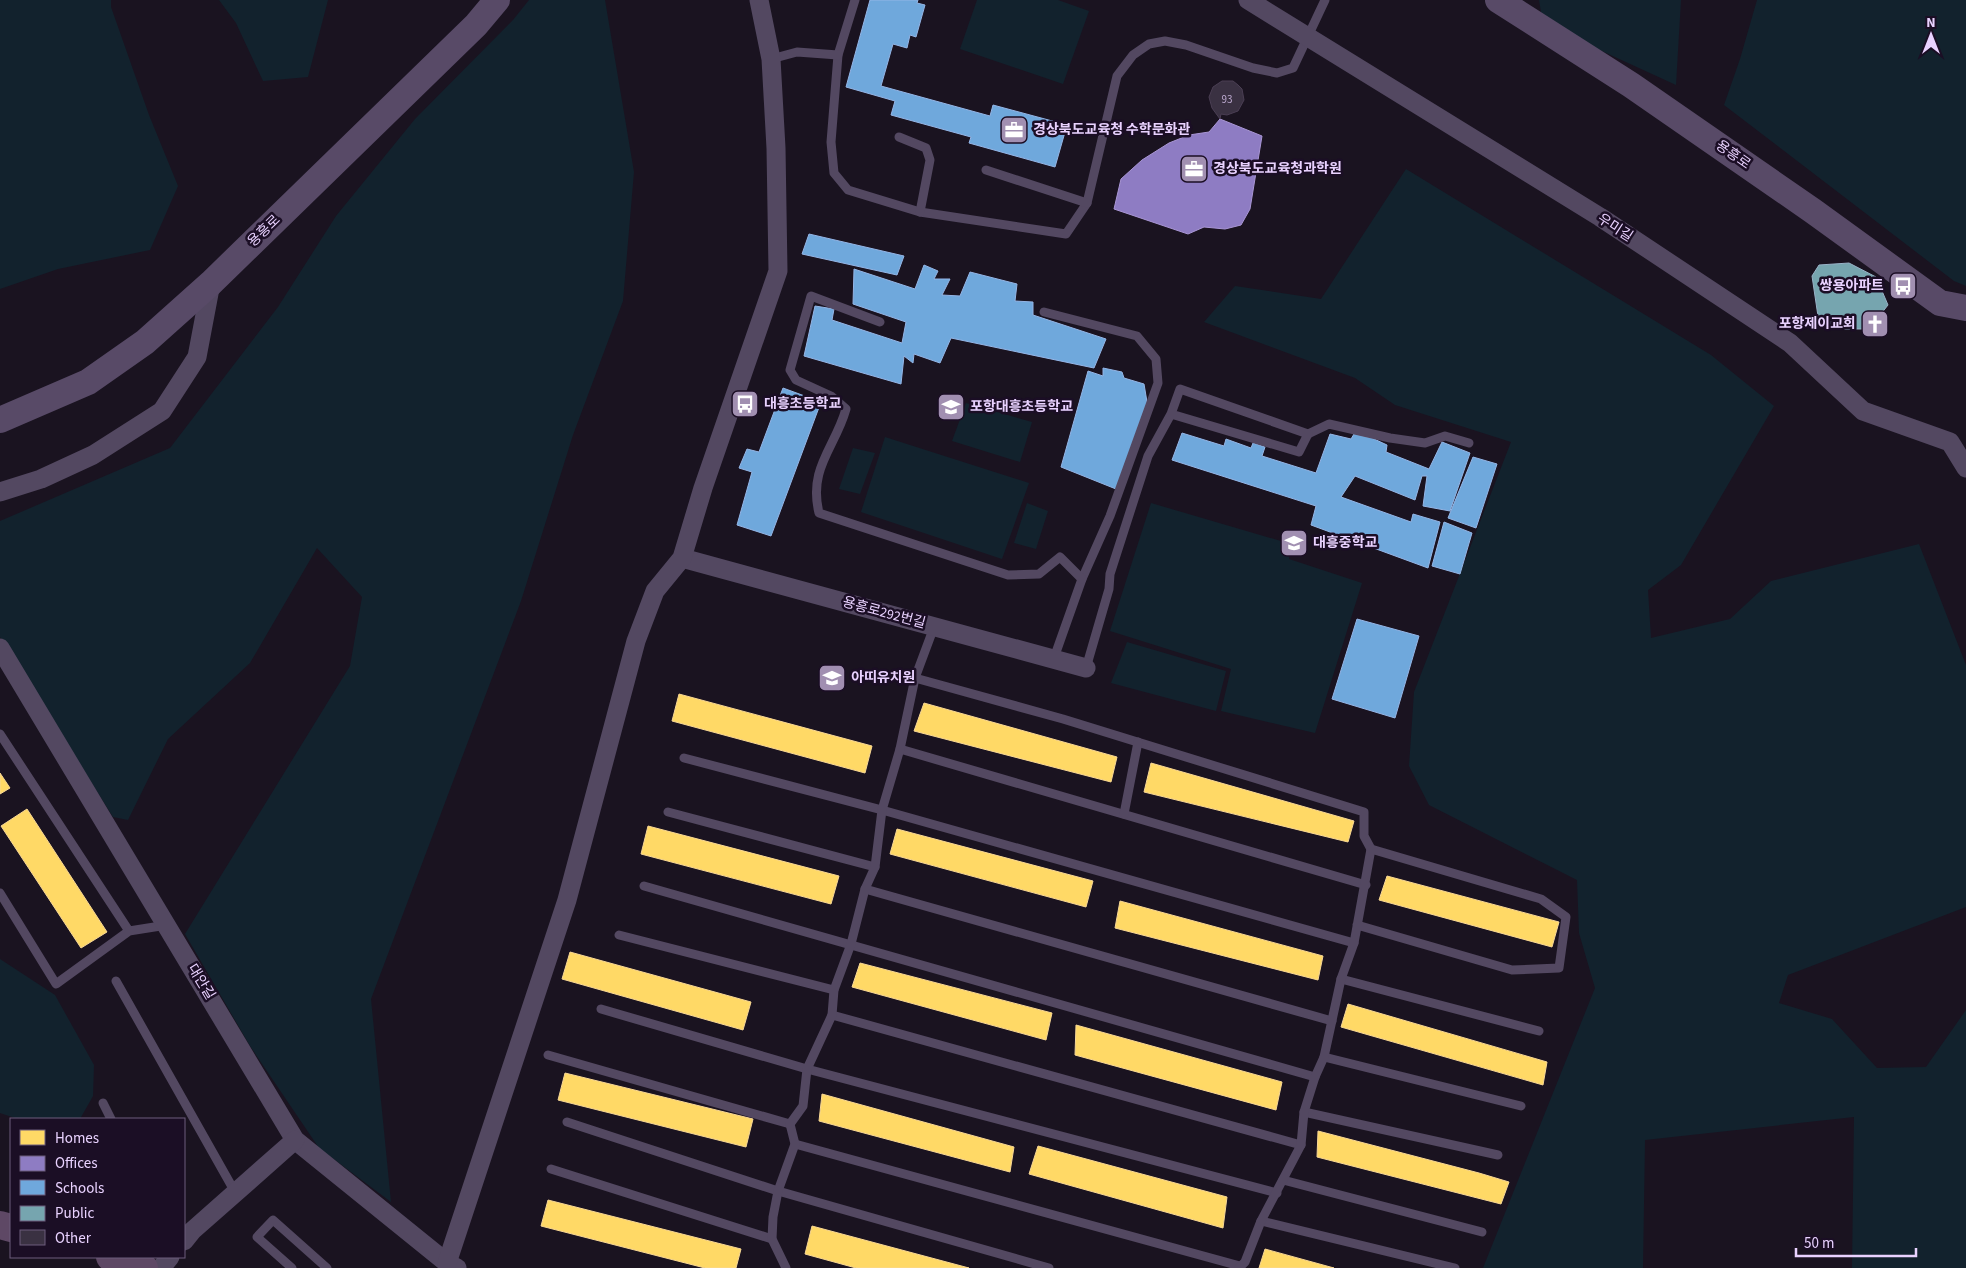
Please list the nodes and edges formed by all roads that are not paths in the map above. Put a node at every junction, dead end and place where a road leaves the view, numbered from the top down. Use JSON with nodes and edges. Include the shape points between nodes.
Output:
{"nodes":[{"id":1,"x":497,"y":0,"type":"edge"},
{"id":2,"x":758,"y":0,"type":"edge"},
{"id":3,"x":855,"y":0,"type":"edge"},
{"id":4,"x":1248,"y":0,"type":"edge"},
{"id":5,"x":1325,"y":0,"type":"edge"},
{"id":6,"x":1498,"y":0,"type":"edge"},
{"id":7,"x":1306,"y":36,"type":"junction"},
{"id":8,"x":838,"y":55,"type":"junction"},
{"id":9,"x":770,"y":59,"type":"junction"},
{"id":10,"x":898,"y":138,"type":"dead end"},
{"id":11,"x":986,"y":170,"type":"dead end"},
{"id":12,"x":1087,"y":202,"type":"junction"},
{"id":13,"x":920,"y":212,"type":"junction"},
{"id":14,"x":211,"y":283,"type":"junction"},
{"id":15,"x":1966,"y":308,"type":"edge"},
{"id":16,"x":1044,"y":312,"type":"dead end"},
{"id":17,"x":880,"y":322,"type":"dead end"},
{"id":18,"x":1171,"y":414,"type":"junction"},
{"id":19,"x":0,"y":420,"type":"edge"},
{"id":20,"x":1308,"y":434,"type":"junction"},
{"id":21,"x":1469,"y":443,"type":"dead end"},
{"id":22,"x":1966,"y":468,"type":"edge"},
{"id":23,"x":0,"y":492,"type":"edge"},
{"id":24,"x":682,"y":558,"type":"junction"},
{"id":25,"x":1082,"y":579,"type":"junction"},
{"id":26,"x":934,"y":627,"type":"junction"},
{"id":27,"x":0,"y":648,"type":"edge"},
{"id":28,"x":1054,"y":658,"type":"junction"},
{"id":29,"x":1086,"y":668,"type":"joint"},
{"id":30,"x":915,"y":678,"type":"junction"},
{"id":31,"x":0,"y":734,"type":"edge"},
{"id":32,"x":1138,"y":742,"type":"junction"},
{"id":33,"x":900,"y":748,"type":"junction"},
{"id":34,"x":684,"y":758,"type":"dead end"},
{"id":35,"x":882,"y":810,"type":"junction"},
{"id":36,"x":668,"y":812,"type":"dead end"},
{"id":37,"x":1124,"y":814,"type":"junction"},
{"id":38,"x":1371,"y":849,"type":"junction"},
{"id":39,"x":874,"y":867,"type":"junction"},
{"id":40,"x":1366,"y":885,"type":"junction"},
{"id":41,"x":644,"y":886,"type":"dead end"},
{"id":42,"x":865,"y":889,"type":"junction"},
{"id":43,"x":0,"y":893,"type":"edge"},
{"id":44,"x":167,"y":924,"type":"junction"},
{"id":45,"x":1357,"y":925,"type":"junction"},
{"id":46,"x":129,"y":931,"type":"junction"},
{"id":47,"x":619,"y":935,"type":"dead end"},
{"id":48,"x":1354,"y":943,"type":"junction"},
{"id":49,"x":851,"y":944,"type":"junction"},
{"id":50,"x":1341,"y":979,"type":"junction"},
{"id":51,"x":116,"y":981,"type":"dead end"},
{"id":52,"x":834,"y":990,"type":"junction"},
{"id":53,"x":601,"y":1009,"type":"dead end"},
{"id":54,"x":832,"y":1015,"type":"junction"},
{"id":55,"x":1332,"y":1021,"type":"junction"},
{"id":56,"x":1539,"y":1031,"type":"dead end"},
{"id":57,"x":548,"y":1055,"type":"dead end"},
{"id":58,"x":1324,"y":1057,"type":"junction"},
{"id":59,"x":807,"y":1069,"type":"junction"},
{"id":60,"x":1314,"y":1077,"type":"junction"},
{"id":61,"x":103,"y":1103,"type":"dead end"},
{"id":62,"x":1521,"y":1106,"type":"dead end"},
{"id":63,"x":1304,"y":1112,"type":"junction"},
{"id":64,"x":110,"y":1118,"type":"edge"},
{"id":65,"x":567,"y":1122,"type":"dead end"},
{"id":66,"x":790,"y":1124,"type":"junction"},
{"id":67,"x":295,"y":1140,"type":"junction"},
{"id":68,"x":795,"y":1144,"type":"junction"},
{"id":69,"x":1301,"y":1145,"type":"junction"},
{"id":70,"x":1498,"y":1155,"type":"dead end"},
{"id":71,"x":551,"y":1169,"type":"dead end"},
{"id":72,"x":1282,"y":1180,"type":"junction"},
{"id":73,"x":778,"y":1191,"type":"junction"},
{"id":74,"x":235,"y":1192,"type":"junction"},
{"id":75,"x":1277,"y":1193,"type":"junction"},
{"id":76,"x":1261,"y":1221,"type":"junction"},
{"id":77,"x":187,"y":1232,"type":"edge"},
{"id":78,"x":1482,"y":1232,"type":"dead end"},
{"id":79,"x":772,"y":1239,"type":"junction"},
{"id":80,"x":113,"y":1258,"type":"edge"},
{"id":81,"x":169,"y":1258,"type":"edge"},
{"id":82,"x":452,"y":1265,"type":"edge"},
{"id":83,"x":1240,"y":1267,"type":"edge"},
{"id":84,"x":144,"y":1268,"type":"edge"},
{"id":85,"x":161,"y":1268,"type":"edge"},
{"id":86,"x":292,"y":1268,"type":"edge"},
{"id":87,"x":327,"y":1268,"type":"edge"},
{"id":88,"x":786,"y":1268,"type":"edge"},
{"id":89,"x":1049,"y":1268,"type":"edge"},
{"id":90,"x":1455,"y":1268,"type":"edge"}],
"edges":[{"from":1,"to":14,"type":"main road","name":"용흥로","via":[[476,25]]},
{"from":2,"to":9,"type":"street"},
{"from":3,"to":8,"type":"lane"},
{"from":4,"to":7,"type":"street","name":"우미길"},
{"from":5,"to":7,"type":"lane"},
{"from":6,"to":15,"type":"main road","name":"용흥로","via":[[1631,85],[1940,302]]},
{"from":7,"to":12,"type":"lane","via":[[1293,68],[1277,73],[1186,45],[1165,42],[1149,44],[1133,55],[1117,76]]},
{"from":7,"to":22,"type":"street","name":"우미길","via":[[1600,218],[1790,343],[1863,412],[1950,442]]},
{"from":8,"to":9,"type":"lane","via":[[797,52]]},
{"from":8,"to":13,"type":"lane","via":[[830,142],[834,173],[848,190]]},
{"from":9,"to":24,"type":"street","via":[[776,148],[778,271],[702,488]]},
{"from":10,"to":13,"type":"lane","via":[[926,148],[930,160]]},
{"from":11,"to":12,"type":"lane"},
{"from":12,"to":13,"type":"lane","via":[[1066,234]]},
{"from":14,"to":19,"type":"main road","name":"용흥로","via":[[145,342],[88,382]]},
{"from":14,"to":23,"type":"street","via":[[197,357],[162,411],[93,455],[41,479]]},
{"from":16,"to":25,"type":"lane","via":[[1138,336],[1156,359],[1158,383],[1141,434]]},
{"from":17,"to":25,"type":"lane","via":[[811,296],[790,370],[796,380],[831,396],[846,409],[841,428],[823,457],[815,496],[819,513],[1008,575],[1040,574],[1060,557]]},
{"from":18,"to":20,"type":"lane","via":[[1299,452]]},
{"from":18,"to":20,"type":"lane","via":[[1180,389]]},
{"from":18,"to":29,"type":"lane","via":[[1148,456],[1110,574],[1109,589]]},
{"from":20,"to":21,"type":"lane","via":[[1329,424],[1425,443],[1445,436]]},
{"from":24,"to":26,"type":"street","name":"용흥로292번길"},
{"from":24,"to":82,"type":"street","via":[[656,591],[636,641],[567,900]]},
{"from":25,"to":28,"type":"lane"},
{"from":26,"to":28,"type":"street","name":"용흥로292번길"},
{"from":26,"to":30,"type":"lane"},
{"from":27,"to":44,"type":"street","name":"대안길"},
{"from":28,"to":29,"type":"street","name":"용흥로292번길"},
{"from":30,"to":32,"type":"lane"},
{"from":30,"to":33,"type":"lane"},
{"from":31,"to":46,"type":"lane"},
{"from":32,"to":37,"type":"lane"},
{"from":32,"to":38,"type":"lane","via":[[1364,812],[1364,836]]},
{"from":33,"to":35,"type":"lane"},
{"from":33,"to":37,"type":"lane"},
{"from":34,"to":35,"type":"lane"},
{"from":35,"to":39,"type":"lane"},
{"from":35,"to":48,"type":"lane"},
{"from":36,"to":39,"type":"lane"},
{"from":37,"to":40,"type":"lane"},
{"from":38,"to":40,"type":"lane"},
{"from":38,"to":45,"type":"lane","via":[[1540,899],[1566,917],[1559,968],[1512,970]]},
{"from":39,"to":42,"type":"lane"},
{"from":40,"to":45,"type":"lane"},
{"from":41,"to":49,"type":"lane"},
{"from":42,"to":49,"type":"lane"},
{"from":42,"to":55,"type":"lane"},
{"from":43,"to":46,"type":"lane","via":[[56,984]]},
{"from":44,"to":46,"type":"lane"},
{"from":44,"to":67,"type":"street","name":"대안길"},
{"from":45,"to":48,"type":"lane"},
{"from":47,"to":52,"type":"lane"},
{"from":48,"to":50,"type":"lane"},
{"from":49,"to":52,"type":"lane"},
{"from":49,"to":60,"type":"lane"},
{"from":50,"to":55,"type":"lane"},
{"from":50,"to":56,"type":"lane"},
{"from":51,"to":74,"type":"lane"},
{"from":52,"to":54,"type":"lane"},
{"from":53,"to":59,"type":"lane"},
{"from":54,"to":59,"type":"lane"},
{"from":54,"to":69,"type":"lane"},
{"from":55,"to":58,"type":"lane"},
{"from":57,"to":66,"type":"lane"},
{"from":58,"to":60,"type":"lane"},
{"from":58,"to":62,"type":"lane"},
{"from":59,"to":66,"type":"lane","via":[[803,1106]]},
{"from":59,"to":75,"type":"lane"},
{"from":60,"to":63,"type":"lane"},
{"from":61,"to":64,"type":"lane"},
{"from":63,"to":69,"type":"lane"},
{"from":63,"to":70,"type":"lane"},
{"from":65,"to":73,"type":"lane"},
{"from":66,"to":68,"type":"lane"},
{"from":67,"to":74,"type":"street"},
{"from":67,"to":82,"type":"street","name":"대안길"},
{"from":68,"to":73,"type":"lane"},
{"from":68,"to":83,"type":"lane"},
{"from":69,"to":72,"type":"lane"},
{"from":71,"to":79,"type":"lane"},
{"from":72,"to":75,"type":"lane"},
{"from":72,"to":78,"type":"lane"},
{"from":73,"to":79,"type":"lane"},
{"from":73,"to":89,"type":"lane"},
{"from":74,"to":77,"type":"street"},
{"from":75,"to":76,"type":"lane"},
{"from":76,"to":83,"type":"lane"},
{"from":76,"to":90,"type":"lane"},
{"from":79,"to":88,"type":"lane"},
{"from":80,"to":84,"type":"main road"},
{"from":81,"to":85,"type":"street"},
{"from":86,"to":87,"type":"lane","via":[[256,1237],[273,1220]]}]}
